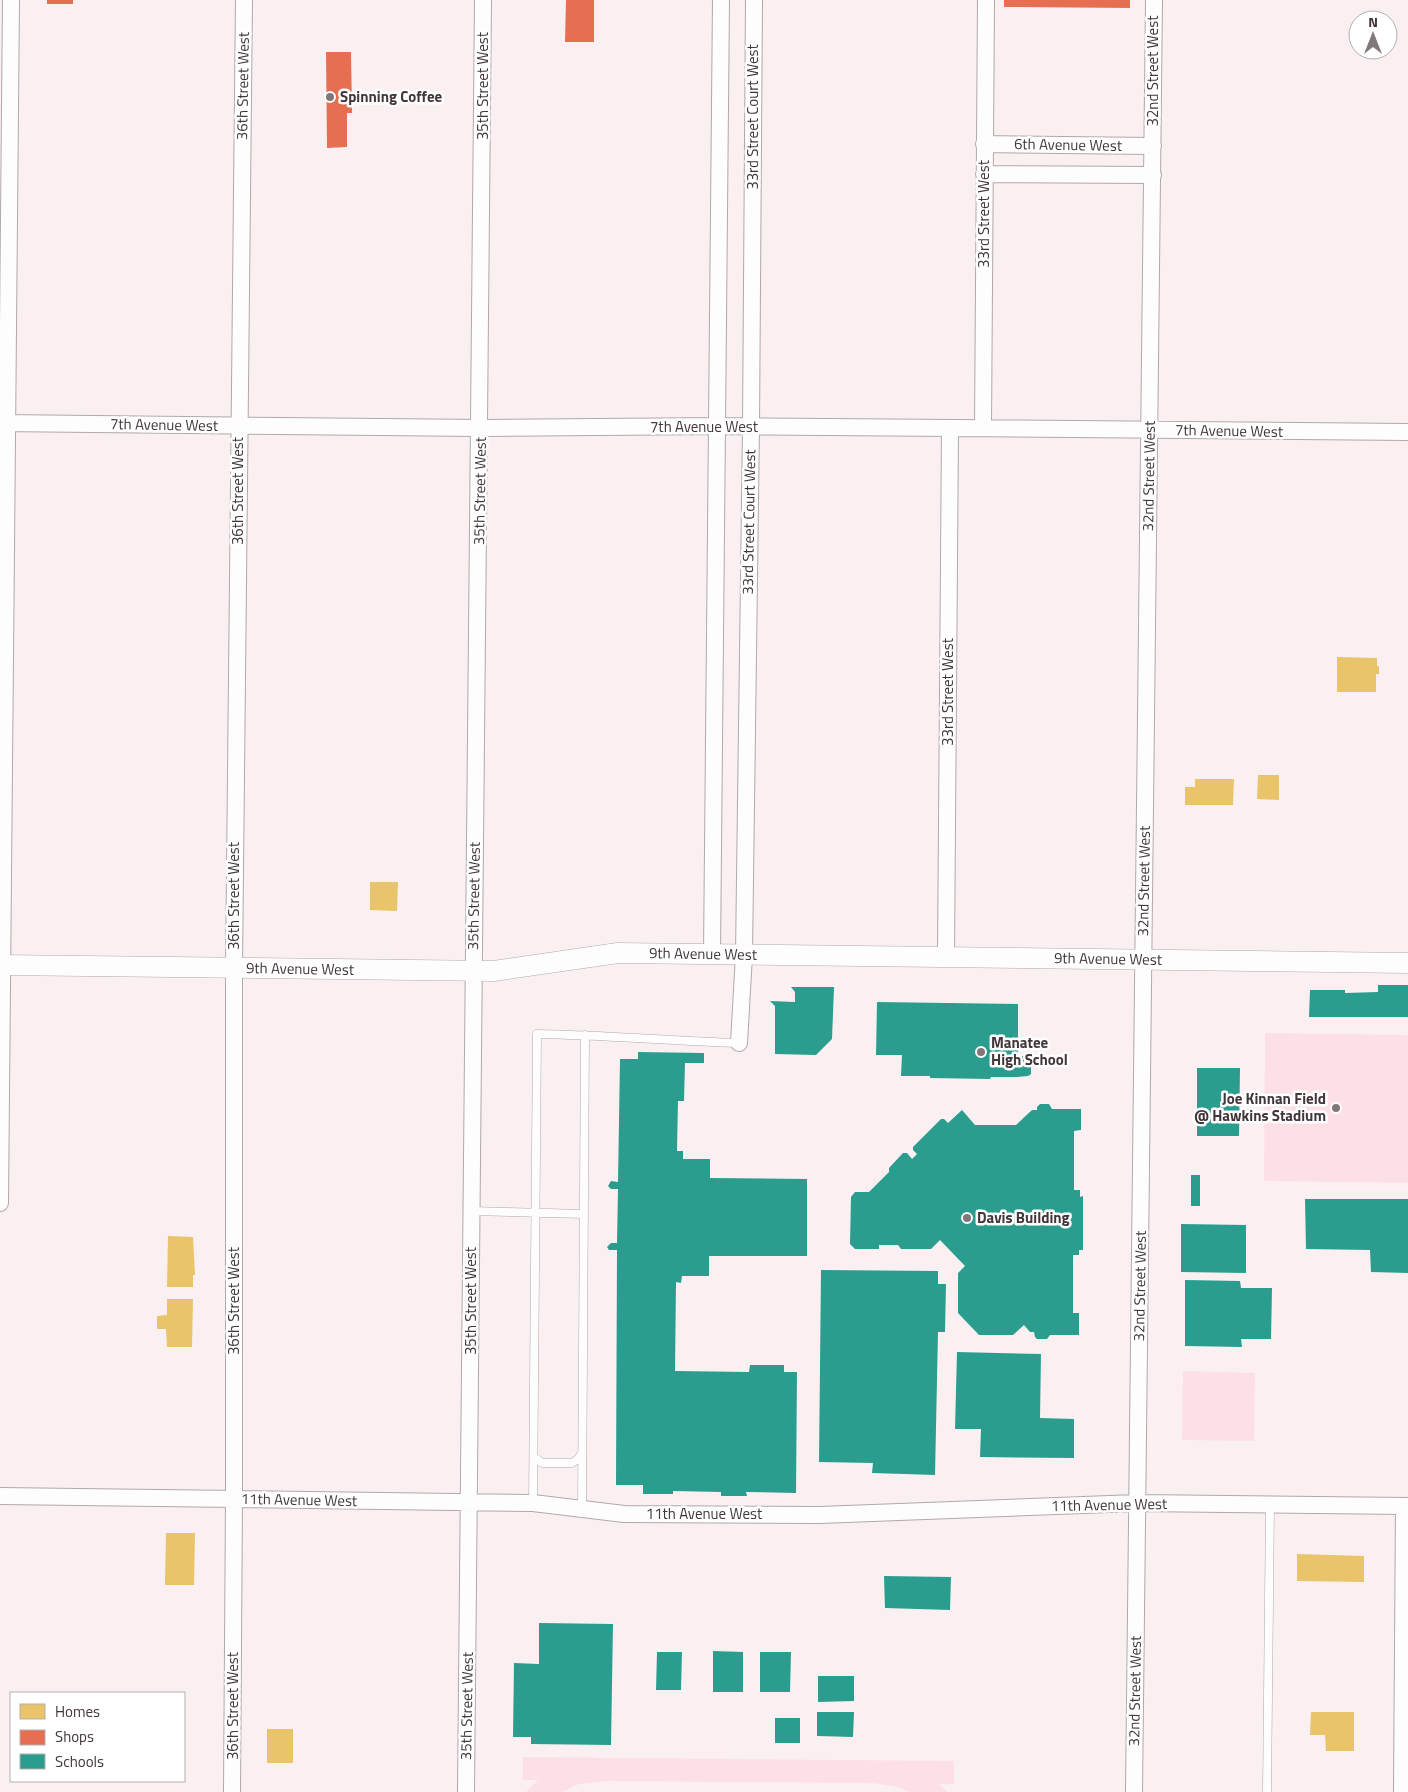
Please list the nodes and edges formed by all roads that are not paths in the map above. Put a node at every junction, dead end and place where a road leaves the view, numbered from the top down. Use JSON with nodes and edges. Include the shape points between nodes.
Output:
{"nodes":[{"id":1,"x":11,"y":0,"type":"edge"},
{"id":2,"x":244,"y":0,"type":"edge"},
{"id":3,"x":484,"y":0,"type":"edge"},
{"id":4,"x":721,"y":0,"type":"edge"},
{"id":5,"x":754,"y":0,"type":"edge"},
{"id":6,"x":986,"y":0,"type":"edge"},
{"id":7,"x":1154,"y":0,"type":"edge"},
{"id":8,"x":5,"y":17,"type":"edge"},
{"id":9,"x":984,"y":144,"type":"junction"},
{"id":10,"x":1153,"y":146,"type":"junction"},
{"id":11,"x":984,"y":174,"type":"junction"},
{"id":12,"x":1152,"y":175,"type":"junction"},
{"id":13,"x":4,"y":423,"type":"edge"},
{"id":14,"x":238,"y":426,"type":"junction"},
{"id":15,"x":717,"y":426,"type":"junction"},
{"id":16,"x":751,"y":427,"type":"junction"},
{"id":17,"x":480,"y":428,"type":"junction"},
{"id":18,"x":950,"y":428,"type":"junction"},
{"id":19,"x":983,"y":428,"type":"junction"},
{"id":20,"x":1150,"y":430,"type":"junction"},
{"id":21,"x":1408,"y":432,"type":"edge"},
{"id":22,"x":712,"y":955,"type":"junction"},
{"id":23,"x":744,"y":955,"type":"junction"},
{"id":24,"x":946,"y":957,"type":"junction"},
{"id":25,"x":1144,"y":959,"type":"junction"},
{"id":26,"x":1408,"y":962,"type":"edge"},
{"id":27,"x":2,"y":965,"type":"edge"},
{"id":28,"x":234,"y":968,"type":"junction"},
{"id":29,"x":474,"y":971,"type":"junction"},
{"id":30,"x":585,"y":1035,"type":"junction"},
{"id":31,"x":739,"y":1043,"type":"joint"},
{"id":32,"x":0,"y":1203,"type":"edge"},
{"id":33,"x":471,"y":1212,"type":"junction"},
{"id":34,"x":535,"y":1212,"type":"junction"},
{"id":35,"x":584,"y":1214,"type":"junction"},
{"id":36,"x":582,"y":1453,"type":"junction"},
{"id":37,"x":534,"y":1457,"type":"junction"},
{"id":38,"x":0,"y":1496,"type":"edge"},
{"id":39,"x":234,"y":1500,"type":"junction"},
{"id":40,"x":469,"y":1502,"type":"junction"},
{"id":41,"x":533,"y":1503,"type":"junction"},
{"id":42,"x":1137,"y":1503,"type":"junction"},
{"id":43,"x":1270,"y":1504,"type":"junction"},
{"id":44,"x":1406,"y":1506,"type":"edge"},
{"id":45,"x":582,"y":1510,"type":"junction"},
{"id":46,"x":232,"y":1792,"type":"edge"},
{"id":47,"x":466,"y":1792,"type":"edge"},
{"id":48,"x":1134,"y":1792,"type":"edge"},
{"id":49,"x":1267,"y":1792,"type":"edge"},
{"id":50,"x":1402,"y":1792,"type":"edge"}],
"edges":[{"from":1,"to":8,"type":"street"},
{"from":2,"to":14,"type":"street","name":"36th Street West"},
{"from":3,"to":17,"type":"street","name":"35th Street West"},
{"from":4,"to":15,"type":"street"},
{"from":5,"to":16,"type":"street","name":"33rd Street Court West"},
{"from":6,"to":9,"type":"street","name":"33rd Street West"},
{"from":7,"to":10,"type":"street","name":"32nd Street West"},
{"from":8,"to":13,"type":"street"},
{"from":9,"to":10,"type":"street","name":"6th Avenue West"},
{"from":9,"to":11,"type":"street","name":"33rd Street West"},
{"from":10,"to":12,"type":"street","name":"32nd Street West"},
{"from":11,"to":12,"type":"street","name":"6th Avenue West"},
{"from":11,"to":19,"type":"street","name":"33rd Street West"},
{"from":12,"to":20,"type":"street","name":"32nd Street West"},
{"from":13,"to":14,"type":"street","name":"7th Avenue West"},
{"from":13,"to":27,"type":"street"},
{"from":14,"to":17,"type":"street","name":"7th Avenue West"},
{"from":14,"to":28,"type":"street","name":"36th Street West"},
{"from":15,"to":16,"type":"street","name":"7th Avenue West"},
{"from":15,"to":17,"type":"street","name":"7th Avenue West"},
{"from":15,"to":22,"type":"street"},
{"from":16,"to":18,"type":"street","name":"7th Avenue West"},
{"from":16,"to":23,"type":"street","name":"33rd Street Court West"},
{"from":17,"to":29,"type":"street","name":"35th Street West"},
{"from":18,"to":19,"type":"street","name":"7th Avenue West"},
{"from":18,"to":24,"type":"street","name":"33rd Street West"},
{"from":19,"to":20,"type":"street","name":"7th Avenue West"},
{"from":20,"to":21,"type":"street","name":"7th Avenue West"},
{"from":20,"to":25,"type":"street","name":"32nd Street West"},
{"from":22,"to":23,"type":"street","name":"9th Avenue West"},
{"from":22,"to":29,"type":"street","name":"9th Avenue West","via":[[618,953]]},
{"from":23,"to":24,"type":"street","name":"9th Avenue West"},
{"from":23,"to":31,"type":"street","name":"33rd Street Court West"},
{"from":24,"to":25,"type":"street","name":"9th Avenue West"},
{"from":25,"to":26,"type":"street","name":"9th Avenue West"},
{"from":25,"to":42,"type":"street","name":"32nd Street West"},
{"from":27,"to":28,"type":"street","name":"9th Avenue West"},
{"from":27,"to":32,"type":"street"},
{"from":28,"to":29,"type":"street","name":"9th Avenue West"},
{"from":28,"to":39,"type":"street","name":"36th Street West"},
{"from":29,"to":33,"type":"street","name":"35th Street West"},
{"from":30,"to":31,"type":"lane"},
{"from":30,"to":34,"type":"lane","via":[[537,1034]]},
{"from":30,"to":35,"type":"lane"},
{"from":33,"to":34,"type":"lane"},
{"from":33,"to":40,"type":"street","name":"35th Street West"},
{"from":34,"to":35,"type":"lane"},
{"from":34,"to":37,"type":"lane"},
{"from":35,"to":36,"type":"lane"},
{"from":36,"to":37,"type":"lane","via":[[572,1463],[542,1463]]},
{"from":36,"to":45,"type":"lane"},
{"from":37,"to":41,"type":"lane"},
{"from":38,"to":39,"type":"street","name":"11th Avenue West"},
{"from":39,"to":40,"type":"street","name":"11th Avenue West"},
{"from":39,"to":46,"type":"street","name":"36th Street West"},
{"from":40,"to":41,"type":"street","name":"11th Avenue West"},
{"from":40,"to":47,"type":"street","name":"35th Street West"},
{"from":41,"to":45,"type":"street","name":"11th Avenue West"},
{"from":42,"to":43,"type":"street","name":"11th Avenue West"},
{"from":42,"to":45,"type":"street","name":"11th Avenue West","via":[[820,1515],[624,1514]]},
{"from":42,"to":48,"type":"street","name":"32nd Street West"},
{"from":43,"to":44,"type":"street","name":"11th Avenue West"},
{"from":43,"to":49,"type":"lane"},
{"from":44,"to":50,"type":"street"}]}
